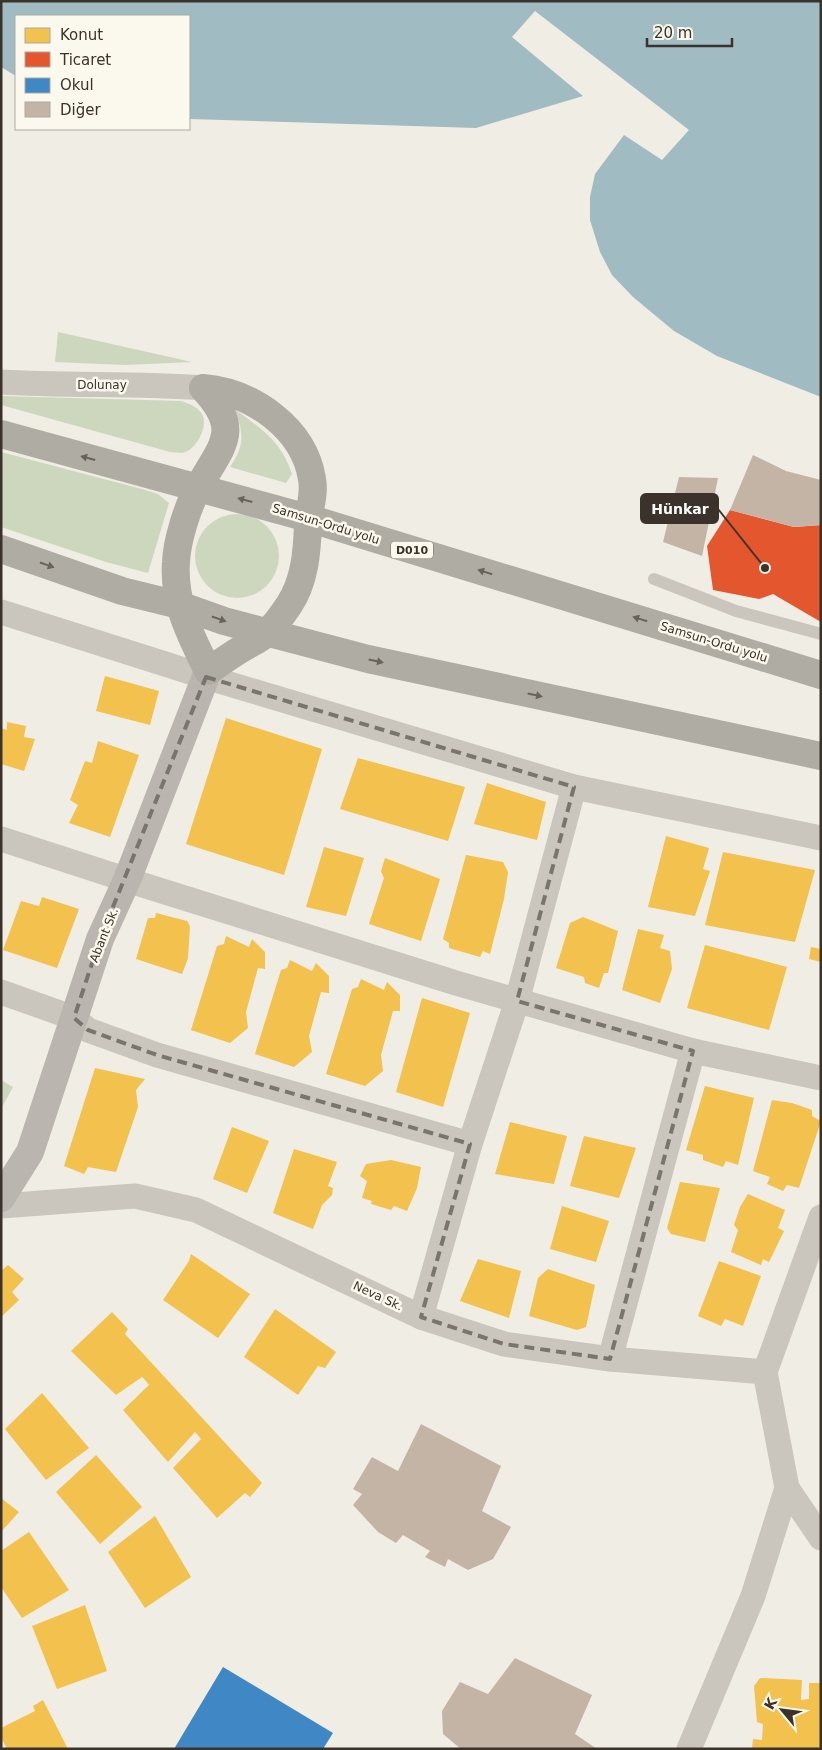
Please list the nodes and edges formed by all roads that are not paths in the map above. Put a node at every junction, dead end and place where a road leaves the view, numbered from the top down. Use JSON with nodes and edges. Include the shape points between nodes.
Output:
{"nodes":[{"id":1,"x":1,"y":382,"type":"edge"},
{"id":2,"x":203,"y":388,"type":"junction"},
{"id":3,"x":1,"y":434,"type":"edge"},
{"id":4,"x":198,"y":487,"type":"junction"},
{"id":5,"x":308,"y":518,"type":"junction"},
{"id":6,"x":1,"y":549,"type":"edge"},
{"id":7,"x":654,"y":579,"type":"dead end"},
{"id":8,"x":179,"y":605,"type":"junction"},
{"id":9,"x":1,"y":612,"type":"edge"},
{"id":10,"x":268,"y":633,"type":"junction"},
{"id":11,"x":821,"y":634,"type":"edge"},
{"id":12,"x":207,"y":674,"type":"junction"},
{"id":13,"x":821,"y":674,"type":"edge"},
{"id":14,"x":821,"y":756,"type":"edge"},
{"id":15,"x":574,"y":787,"type":"junction"},
{"id":16,"x":821,"y":838,"type":"edge"},
{"id":17,"x":1,"y":839,"type":"edge"},
{"id":18,"x":127,"y":880,"type":"junction"},
{"id":19,"x":1,"y":992,"type":"edge"},
{"id":20,"x":517,"y":1001,"type":"junction"},
{"id":21,"x":74,"y":1018,"type":"junction"},
{"id":22,"x":693,"y":1051,"type":"junction"},
{"id":23,"x":821,"y":1078,"type":"edge"},
{"id":24,"x":470,"y":1144,"type":"junction"},
{"id":25,"x":1,"y":1198,"type":"edge"},
{"id":26,"x":1,"y":1206,"type":"edge"},
{"id":27,"x":821,"y":1217,"type":"edge"},
{"id":28,"x":421,"y":1317,"type":"junction"},
{"id":29,"x":610,"y":1359,"type":"junction"},
{"id":30,"x":766,"y":1372,"type":"junction"},
{"id":31,"x":787,"y":1488,"type":"junction"},
{"id":32,"x":821,"y":1538,"type":"edge"},
{"id":33,"x":690,"y":1749,"type":"edge"}],
"edges":[{"from":1,"to":2,"type":"street","name":"Dolunay"},
{"from":2,"to":4,"type":"highway","via":[[218,406],[226,434]]},
{"from":2,"to":5,"type":"highway","via":[[244,398],[289,432],[304,454],[312,480]]},
{"from":4,"to":3,"type":"highway","name":"Samsun-Ordu yolu","number":"D010","one_way":true},
{"from":5,"to":4,"type":"highway","name":"Samsun-Ordu yolu","number":"D010","one_way":true},
{"from":4,"to":8,"type":"highway","via":[[178,546],[176,582]]},
{"from":5,"to":10,"type":"highway","via":[[307,555],[296,594]]},
{"from":13,"to":5,"type":"highway","name":"Samsun-Ordu yolu","number":"D010","one_way":true},
{"from":6,"to":8,"type":"highway","one_way":true,"via":[[122,591]]},
{"from":7,"to":11,"type":"lane","via":[[736,611]]},
{"from":8,"to":10,"type":"highway","one_way":true},
{"from":8,"to":12,"type":"highway"},
{"from":9,"to":12,"type":"street"},
{"from":10,"to":12,"type":"highway"},
{"from":10,"to":14,"type":"highway","one_way":true,"via":[[368,659]]},
{"from":12,"to":15,"type":"street"},
{"from":12,"to":18,"type":"street","name":"Abant Sk."},
{"from":15,"to":16,"type":"street"},
{"from":15,"to":20,"type":"street"},
{"from":17,"to":18,"type":"street"},
{"from":18,"to":20,"type":"street"},
{"from":18,"to":21,"type":"street","name":"Abant Sk.","via":[[100,939]]},
{"from":19,"to":21,"type":"street"},
{"from":20,"to":22,"type":"street"},
{"from":20,"to":24,"type":"street"},
{"from":21,"to":24,"type":"street","via":[[88,1030],[157,1055]]},
{"from":21,"to":25,"type":"street","name":"Abant Sk.","via":[[30,1152]]},
{"from":22,"to":23,"type":"street"},
{"from":22,"to":29,"type":"street"},
{"from":24,"to":28,"type":"street"},
{"from":26,"to":28,"type":"street","name":"Neva Sk.","via":[[135,1196],[196,1210]]},
{"from":27,"to":30,"type":"street"},
{"from":28,"to":29,"type":"street","name":"Neva Sk.","via":[[504,1344]]},
{"from":29,"to":30,"type":"street","name":"Neva Sk."},
{"from":30,"to":31,"type":"street"},
{"from":31,"to":32,"type":"street"},
{"from":31,"to":33,"type":"street","via":[[753,1596]]}]}
